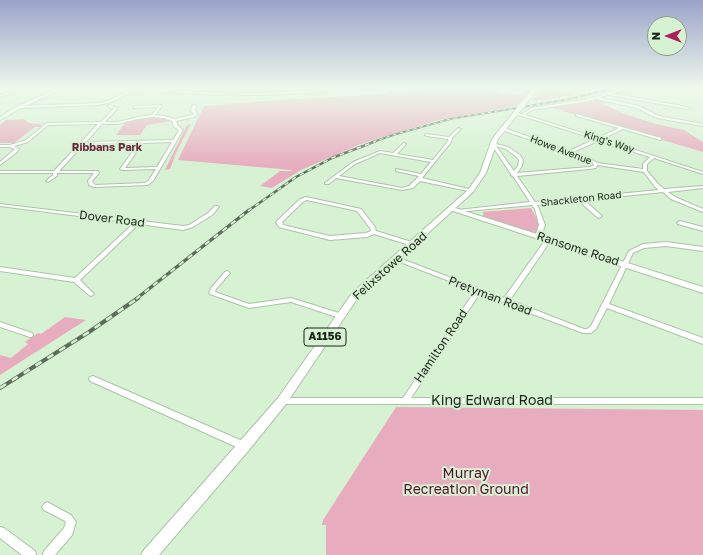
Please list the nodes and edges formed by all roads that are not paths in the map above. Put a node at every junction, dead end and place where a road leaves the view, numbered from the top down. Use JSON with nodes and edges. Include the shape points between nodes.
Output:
{"nodes":[{"id":1,"x":111,"y":114,"type":"edge"},
{"id":2,"x":196,"y":114,"type":"edge"},
{"id":3,"x":517,"y":114,"type":"edge"},
{"id":4,"x":525,"y":114,"type":"edge"},
{"id":5,"x":653,"y":114,"type":"edge"},
{"id":6,"x":577,"y":115,"type":"dead end"},
{"id":7,"x":153,"y":116,"type":"joint"},
{"id":8,"x":174,"y":120,"type":"junction"},
{"id":9,"x":102,"y":123,"type":"junction"},
{"id":10,"x":703,"y":125,"type":"edge"},
{"id":11,"x":623,"y":128,"type":"junction"},
{"id":12,"x":460,"y":129,"type":"dead end"},
{"id":13,"x":503,"y":129,"type":"junction"},
{"id":14,"x":427,"y":135,"type":"dead end"},
{"id":15,"x":450,"y":138,"type":"junction"},
{"id":16,"x":598,"y":139,"type":"junction"},
{"id":17,"x":660,"y":139,"type":"dead end"},
{"id":18,"x":175,"y":141,"type":"junction"},
{"id":19,"x":142,"y":142,"type":"junction"},
{"id":20,"x":82,"y":143,"type":"junction"},
{"id":21,"x":404,"y":144,"type":"dead end"},
{"id":22,"x":493,"y":144,"type":"junction"},
{"id":23,"x":0,"y":146,"type":"edge"},
{"id":24,"x":10,"y":146,"type":"junction"},
{"id":25,"x":570,"y":152,"type":"junction"},
{"id":26,"x":395,"y":153,"type":"junction"},
{"id":27,"x":653,"y":157,"type":"junction"},
{"id":28,"x":434,"y":161,"type":"junction"},
{"id":29,"x":0,"y":164,"type":"edge"},
{"id":30,"x":596,"y":164,"type":"junction"},
{"id":31,"x":159,"y":168,"type":"junction"},
{"id":32,"x":398,"y":170,"type":"dead end"},
{"id":33,"x":645,"y":171,"type":"junction"},
{"id":34,"x":0,"y":172,"type":"edge"},
{"id":35,"x":55,"y":172,"type":"junction"},
{"id":36,"x":703,"y":173,"type":"edge"},
{"id":37,"x":513,"y":174,"type":"junction"},
{"id":38,"x":335,"y":177,"type":"junction"},
{"id":39,"x":420,"y":177,"type":"junction"},
{"id":40,"x":48,"y":181,"type":"dead end"},
{"id":41,"x":327,"y":183,"type":"dead end"},
{"id":42,"x":131,"y":185,"type":"junction"},
{"id":43,"x":703,"y":187,"type":"edge"},
{"id":44,"x":471,"y":191,"type":"junction"},
{"id":45,"x":663,"y":191,"type":"junction"},
{"id":46,"x":123,"y":192,"type":"dead end"},
{"id":47,"x":580,"y":199,"type":"junction"},
{"id":48,"x":534,"y":204,"type":"junction"},
{"id":49,"x":0,"y":205,"type":"edge"},
{"id":50,"x":217,"y":207,"type":"dead end"},
{"id":51,"x":455,"y":210,"type":"junction"},
{"id":52,"x":703,"y":211,"type":"edge"},
{"id":53,"x":599,"y":216,"type":"dead end"},
{"id":54,"x":138,"y":222,"type":"junction"},
{"id":55,"x":680,"y":223,"type":"dead end"},
{"id":56,"x":703,"y":229,"type":"edge"},
{"id":57,"x":374,"y":232,"type":"junction"},
{"id":58,"x":538,"y":237,"type":"junction"},
{"id":59,"x":548,"y":240,"type":"junction"},
{"id":60,"x":413,"y":244,"type":"junction"},
{"id":61,"x":703,"y":249,"type":"edge"},
{"id":62,"x":397,"y":259,"type":"junction"},
{"id":63,"x":624,"y":264,"type":"junction"},
{"id":64,"x":0,"y":269,"type":"edge"},
{"id":65,"x":227,"y":273,"type":"dead end"},
{"id":66,"x":76,"y":280,"type":"junction"},
{"id":67,"x":703,"y":290,"type":"edge"},
{"id":68,"x":478,"y":291,"type":"junction"},
{"id":69,"x":91,"y":294,"type":"dead end"},
{"id":70,"x":505,"y":302,"type":"junction"},
{"id":71,"x":605,"y":305,"type":"junction"},
{"id":72,"x":340,"y":316,"type":"junction"},
{"id":73,"x":0,"y":324,"type":"edge"},
{"id":74,"x":30,"y":335,"type":"dead end"},
{"id":75,"x":703,"y":341,"type":"edge"},
{"id":76,"x":93,"y":379,"type":"dead end"},
{"id":77,"x":282,"y":401,"type":"junction"},
{"id":78,"x":404,"y":401,"type":"junction"},
{"id":79,"x":703,"y":401,"type":"edge"},
{"id":80,"x":244,"y":446,"type":"junction"},
{"id":81,"x":46,"y":508,"type":"dead end"},
{"id":82,"x":0,"y":532,"type":"edge"},
{"id":83,"x":31,"y":555,"type":"edge"},
{"id":84,"x":48,"y":555,"type":"edge"},
{"id":85,"x":149,"y":555,"type":"edge"}],
"edges":[{"from":1,"to":9,"type":"street"},
{"from":2,"to":8,"type":"street"},
{"from":3,"to":13,"type":"main road","name":"Felixstowe Road","number":"A1156"},
{"from":4,"to":16,"type":"street","name":"King's Way"},
{"from":5,"to":10,"type":"street"},
{"from":6,"to":11,"type":"street"},
{"from":7,"to":8,"type":"street","via":[[164,116]]},
{"from":7,"to":9,"type":"street"},
{"from":8,"to":18,"type":"street","via":[[176,127],[182,130]]},
{"from":9,"to":20,"type":"street"},
{"from":9,"to":24,"type":"street","via":[[47,124],[30,140]]},
{"from":11,"to":16,"type":"street"},
{"from":11,"to":17,"type":"street"},
{"from":12,"to":15,"type":"street"},
{"from":13,"to":22,"type":"main road","name":"Felixstowe Road","number":"A1156"},
{"from":13,"to":25,"type":"street","name":"Howe Avenue"},
{"from":14,"to":15,"type":"street"},
{"from":15,"to":28,"type":"street"},
{"from":16,"to":25,"type":"street"},
{"from":16,"to":27,"type":"street","name":"King's Way"},
{"from":18,"to":19,"type":"street"},
{"from":18,"to":31,"type":"street"},
{"from":19,"to":20,"type":"street"},
{"from":19,"to":31,"type":"street","via":[[122,169]]},
{"from":20,"to":35,"type":"street"},
{"from":21,"to":26,"type":"street"},
{"from":22,"to":37,"type":"street"},
{"from":22,"to":37,"type":"street","via":[[507,148],[519,156],[520,166]]},
{"from":22,"to":44,"type":"main road","name":"Felixstowe Road","number":"A1156","via":[[483,173]]},
{"from":23,"to":24,"type":"street"},
{"from":24,"to":29,"type":"street","via":[[17,148],[16,151]]},
{"from":25,"to":30,"type":"street","name":"Howe Avenue"},
{"from":26,"to":28,"type":"street"},
{"from":26,"to":38,"type":"street","via":[[377,153]]},
{"from":27,"to":33,"type":"street","via":[[645,164]]},
{"from":27,"to":36,"type":"street","name":"King's Way"},
{"from":28,"to":39,"type":"street"},
{"from":30,"to":33,"type":"street"},
{"from":30,"to":37,"type":"street","via":[[589,168]]},
{"from":31,"to":42,"type":"street","via":[[149,183]]},
{"from":32,"to":39,"type":"street"},
{"from":33,"to":45,"type":"street"},
{"from":34,"to":35,"type":"street"},
{"from":35,"to":40,"type":"street"},
{"from":35,"to":42,"type":"street","via":[[96,172],[90,182],[94,186]]},
{"from":37,"to":48,"type":"street"},
{"from":38,"to":39,"type":"street","via":[[402,189],[411,187]]},
{"from":38,"to":41,"type":"street"},
{"from":39,"to":44,"type":"street"},
{"from":42,"to":46,"type":"street"},
{"from":43,"to":45,"type":"street","name":"Shackleton Road"},
{"from":44,"to":51,"type":"main road","name":"Felixstowe Road","number":"A1156"},
{"from":45,"to":47,"type":"street","name":"Shackleton Road"},
{"from":45,"to":52,"type":"street"},
{"from":47,"to":48,"type":"street","name":"Shackleton Road"},
{"from":47,"to":53,"type":"street"},
{"from":48,"to":51,"type":"street","name":"Shackleton Road"},
{"from":48,"to":58,"type":"street","via":[[542,225]]},
{"from":49,"to":54,"type":"street","name":"Dover Road"},
{"from":50,"to":54,"type":"street","name":"Dover Road","via":[[191,226],[175,227]]},
{"from":51,"to":58,"type":"street","name":"Ransome Road"},
{"from":51,"to":60,"type":"main road","name":"Felixstowe Road","number":"A1156"},
{"from":54,"to":66,"type":"street"},
{"from":55,"to":56,"type":"street"},
{"from":57,"to":57,"type":"street","via":[[367,236],[330,238],[281,226],[279,222],[306,198],[359,210]]},
{"from":57,"to":60,"type":"street"},
{"from":58,"to":59,"type":"street","name":"Ransome Road"},
{"from":59,"to":63,"type":"street","name":"Ransome Road"},
{"from":59,"to":70,"type":"street"},
{"from":60,"to":62,"type":"main road","name":"Felixstowe Road","number":"A1156"},
{"from":61,"to":63,"type":"street","via":[[676,244],[650,245],[631,252]]},
{"from":62,"to":68,"type":"street","name":"Pretyman Road"},
{"from":62,"to":72,"type":"main road","name":"Felixstowe Road","number":"A1156","via":[[356,294]]},
{"from":63,"to":67,"type":"street","name":"Ransome Road"},
{"from":63,"to":71,"type":"street"},
{"from":64,"to":66,"type":"street"},
{"from":65,"to":72,"type":"street","via":[[212,293],[249,306],[291,300]]},
{"from":66,"to":69,"type":"street"},
{"from":68,"to":70,"type":"street","name":"Pretyman Road"},
{"from":68,"to":78,"type":"street","name":"Hamilton Road"},
{"from":70,"to":71,"type":"street","name":"Pretyman Road","via":[[583,331],[592,330]]},
{"from":71,"to":75,"type":"street"},
{"from":72,"to":77,"type":"main road","name":"Felixstowe Road","number":"A1156"},
{"from":73,"to":74,"type":"street"},
{"from":76,"to":80,"type":"street"},
{"from":77,"to":78,"type":"street","name":"King Edward Road"},
{"from":77,"to":80,"type":"main road","name":"Felixstowe Road","number":"A1156"},
{"from":78,"to":79,"type":"street","name":"King Edward Road"},
{"from":80,"to":85,"type":"main road","name":"Felixstowe Road","number":"A1156"},
{"from":81,"to":84,"type":"street","via":[[68,518],[71,522],[68,531]]},
{"from":82,"to":83,"type":"street"}]}
